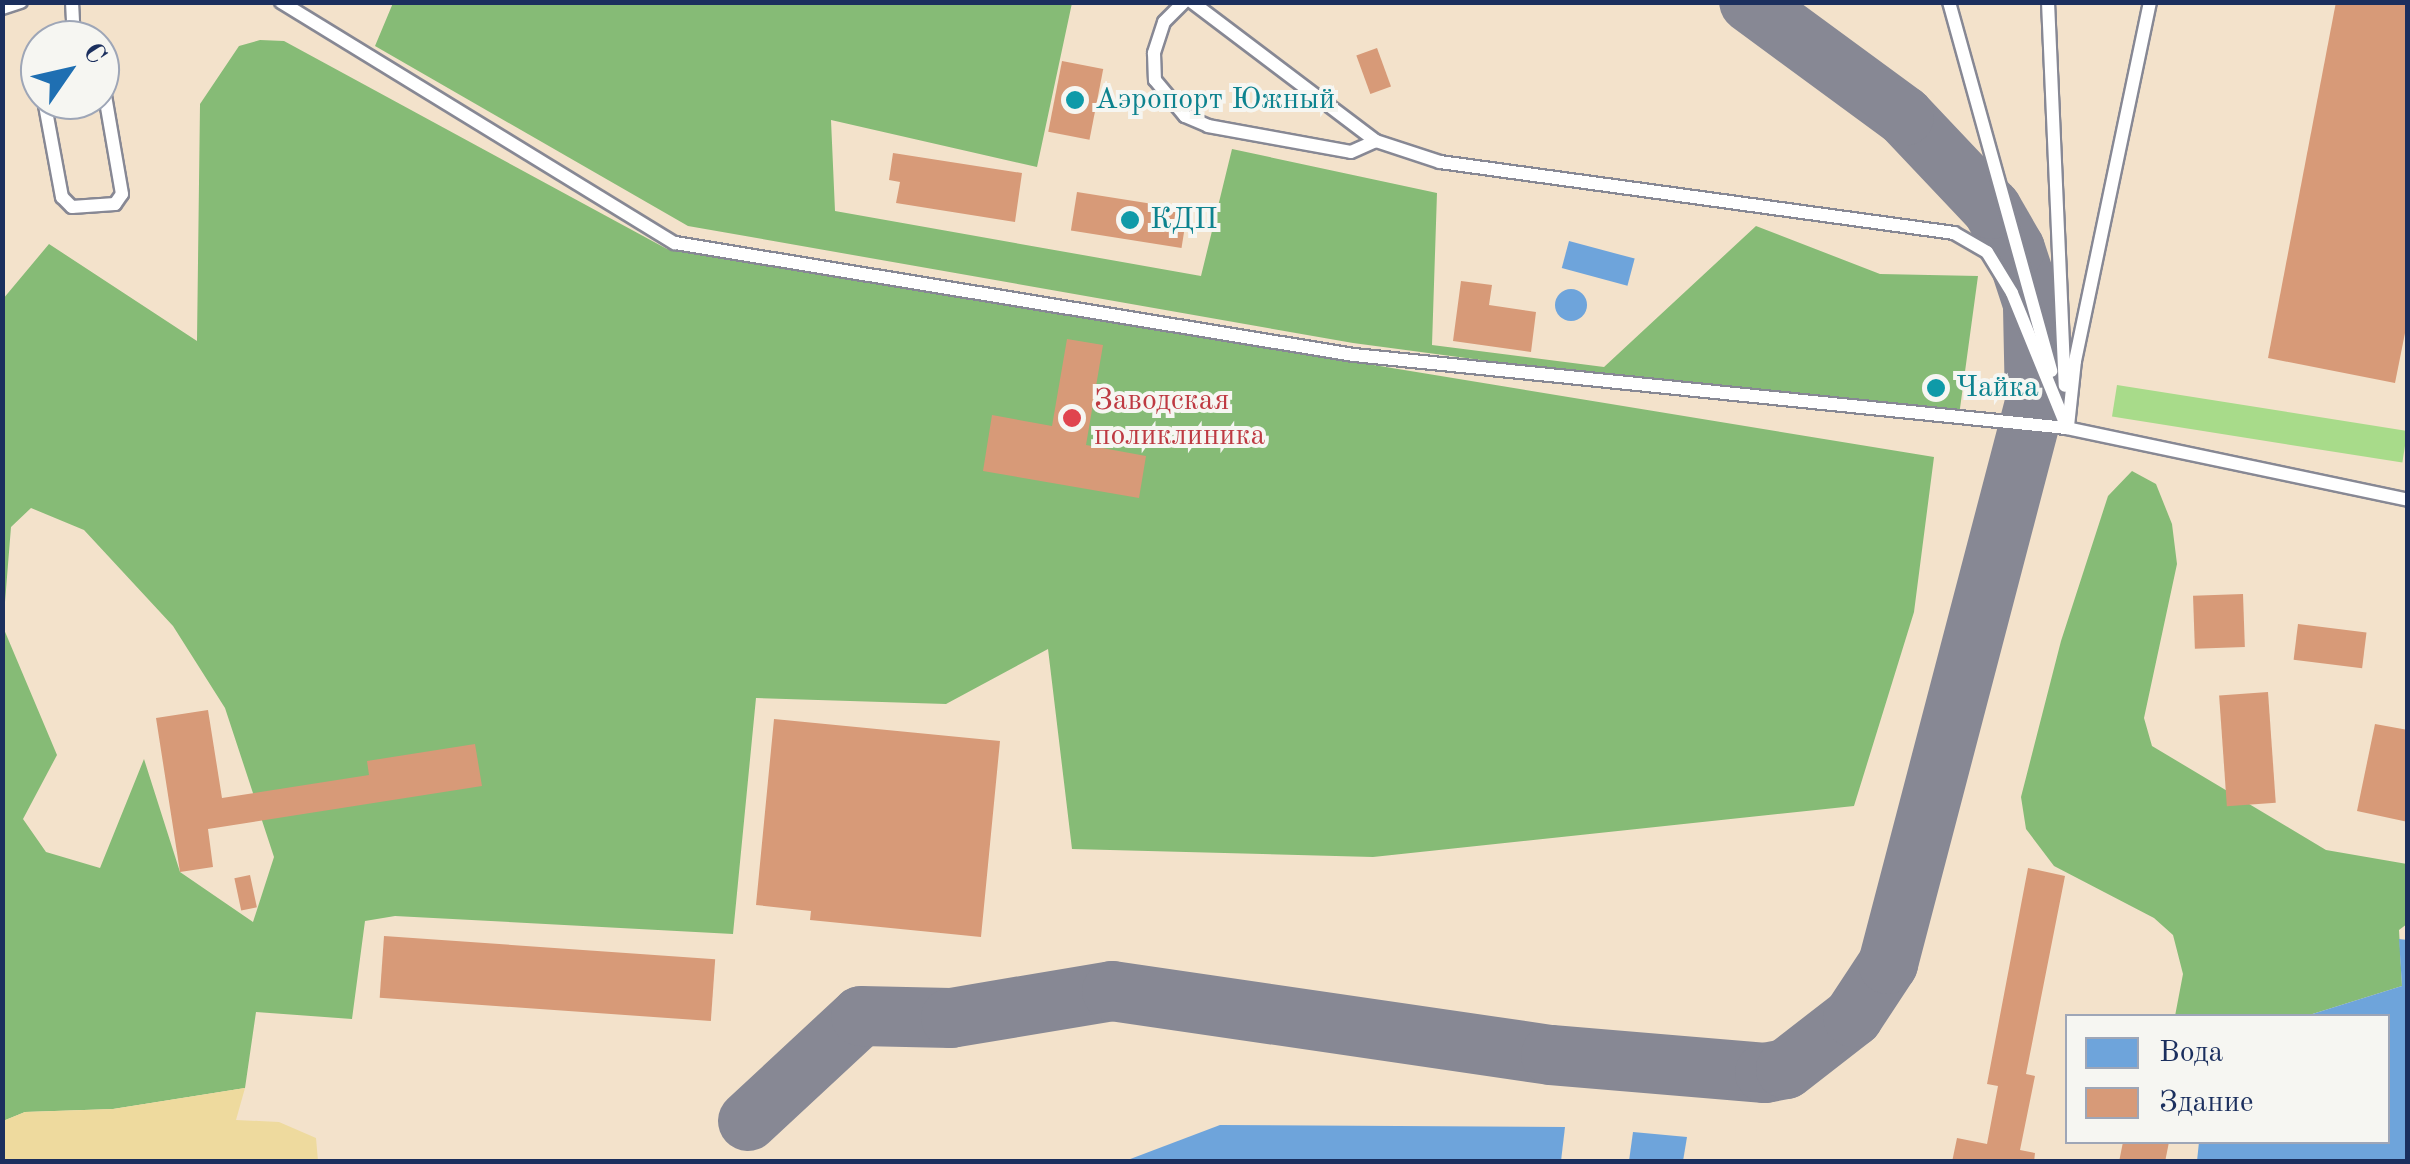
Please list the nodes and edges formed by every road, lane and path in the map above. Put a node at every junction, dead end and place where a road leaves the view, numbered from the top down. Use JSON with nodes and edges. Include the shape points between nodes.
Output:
{"nodes":[{"id":1,"x":21,"y":2,"type":"edge"},
{"id":2,"x":281,"y":2,"type":"edge"},
{"id":3,"x":1188,"y":2,"type":"edge"},
{"id":4,"x":1949,"y":2,"type":"edge"},
{"id":5,"x":2048,"y":2,"type":"edge"},
{"id":6,"x":2150,"y":2,"type":"edge"},
{"id":7,"x":2,"y":8,"type":"edge"},
{"id":8,"x":48,"y":120,"type":"edge"},
{"id":9,"x":109,"y":120,"type":"edge"},
{"id":10,"x":1376,"y":141,"type":"junction"},
{"id":11,"x":2067,"y":428,"type":"junction"},
{"id":12,"x":2408,"y":500,"type":"edge"}],
"edges":[{"from":1,"to":7,"type":"lane"},
{"from":2,"to":11,"type":"lane","via":[[674,242],[1354,356]]},
{"from":3,"to":10,"type":"lane"},
{"from":3,"to":10,"type":"lane","via":[[1164,22],[1154,53],[1156,80],[1186,116],[1208,126],[1352,152]]},
{"from":4,"to":11,"type":"lane"},
{"from":5,"to":11,"type":"lane"},
{"from":6,"to":11,"type":"lane","via":[[2075,360]]},
{"from":8,"to":9,"type":"lane","via":[[62,198],[72,207],[115,204],[122,194]]},
{"from":10,"to":11,"type":"lane","via":[[1440,162],[1954,234],[1987,252],[2012,293]]},
{"from":11,"to":12,"type":"lane"}]}
